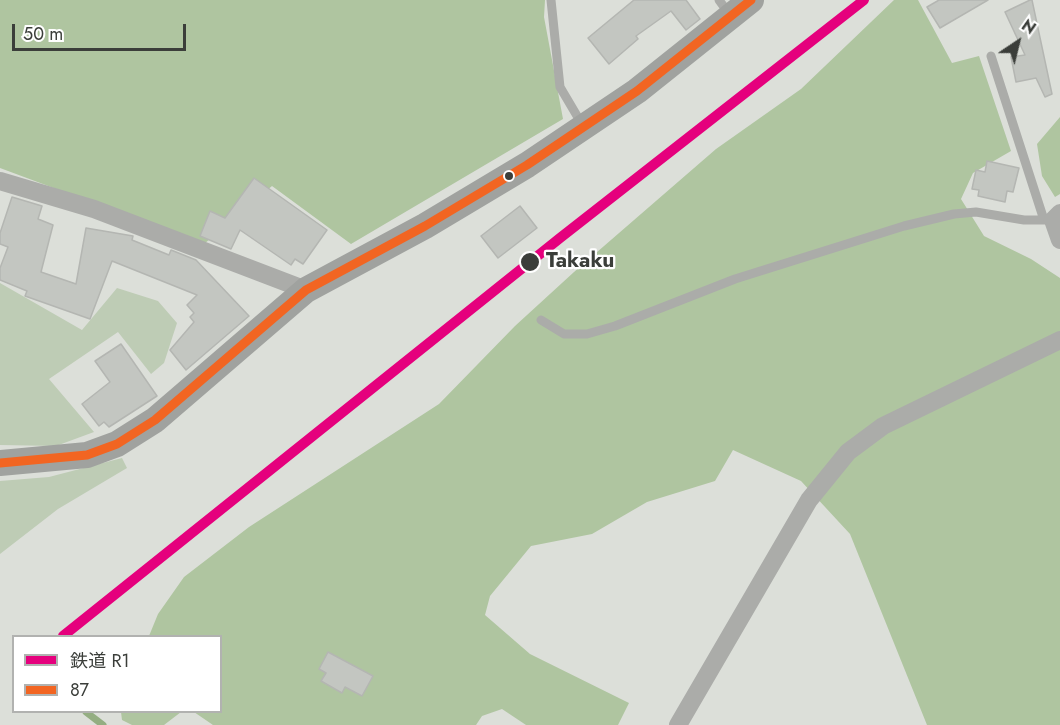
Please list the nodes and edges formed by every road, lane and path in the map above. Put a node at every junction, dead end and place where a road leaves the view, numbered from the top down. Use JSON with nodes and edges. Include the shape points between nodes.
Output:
{"nodes":[{"id":1,"x":551,"y":0,"type":"edge"},
{"id":2,"x":751,"y":0,"type":"edge"},
{"id":3,"x":725,"y":8,"type":"edge"},
{"id":4,"x":991,"y":56,"type":"dead end"},
{"id":5,"x":584,"y":127,"type":"junction"},
{"id":6,"x":0,"y":181,"type":"edge"},
{"id":7,"x":1056,"y":227,"type":"edge"},
{"id":8,"x":306,"y":290,"type":"junction"},
{"id":9,"x":541,"y":320,"type":"dead end"},
{"id":10,"x":1060,"y":340,"type":"edge"},
{"id":11,"x":0,"y":463,"type":"edge"},
{"id":12,"x":678,"y":725,"type":"edge"}],
"edges":[{"from":1,"to":5,"type":"lane","via":[[560,87]]},
{"from":2,"to":3,"type":"main road"},
{"from":3,"to":5,"type":"main road","via":[[637,91]]},
{"from":4,"to":7,"type":"lane"},
{"from":5,"to":8,"type":"main road","via":[[425,226]]},
{"from":6,"to":8,"type":"street","via":[[94,209]]},
{"from":7,"to":9,"type":"lane","via":[[976,212],[954,214],[735,279],[587,334],[564,334]]},
{"from":8,"to":11,"type":"main road","via":[[155,420],[117,444],[87,455]]},
{"from":10,"to":12,"type":"street","via":[[883,426],[848,452],[809,500]]}]}
